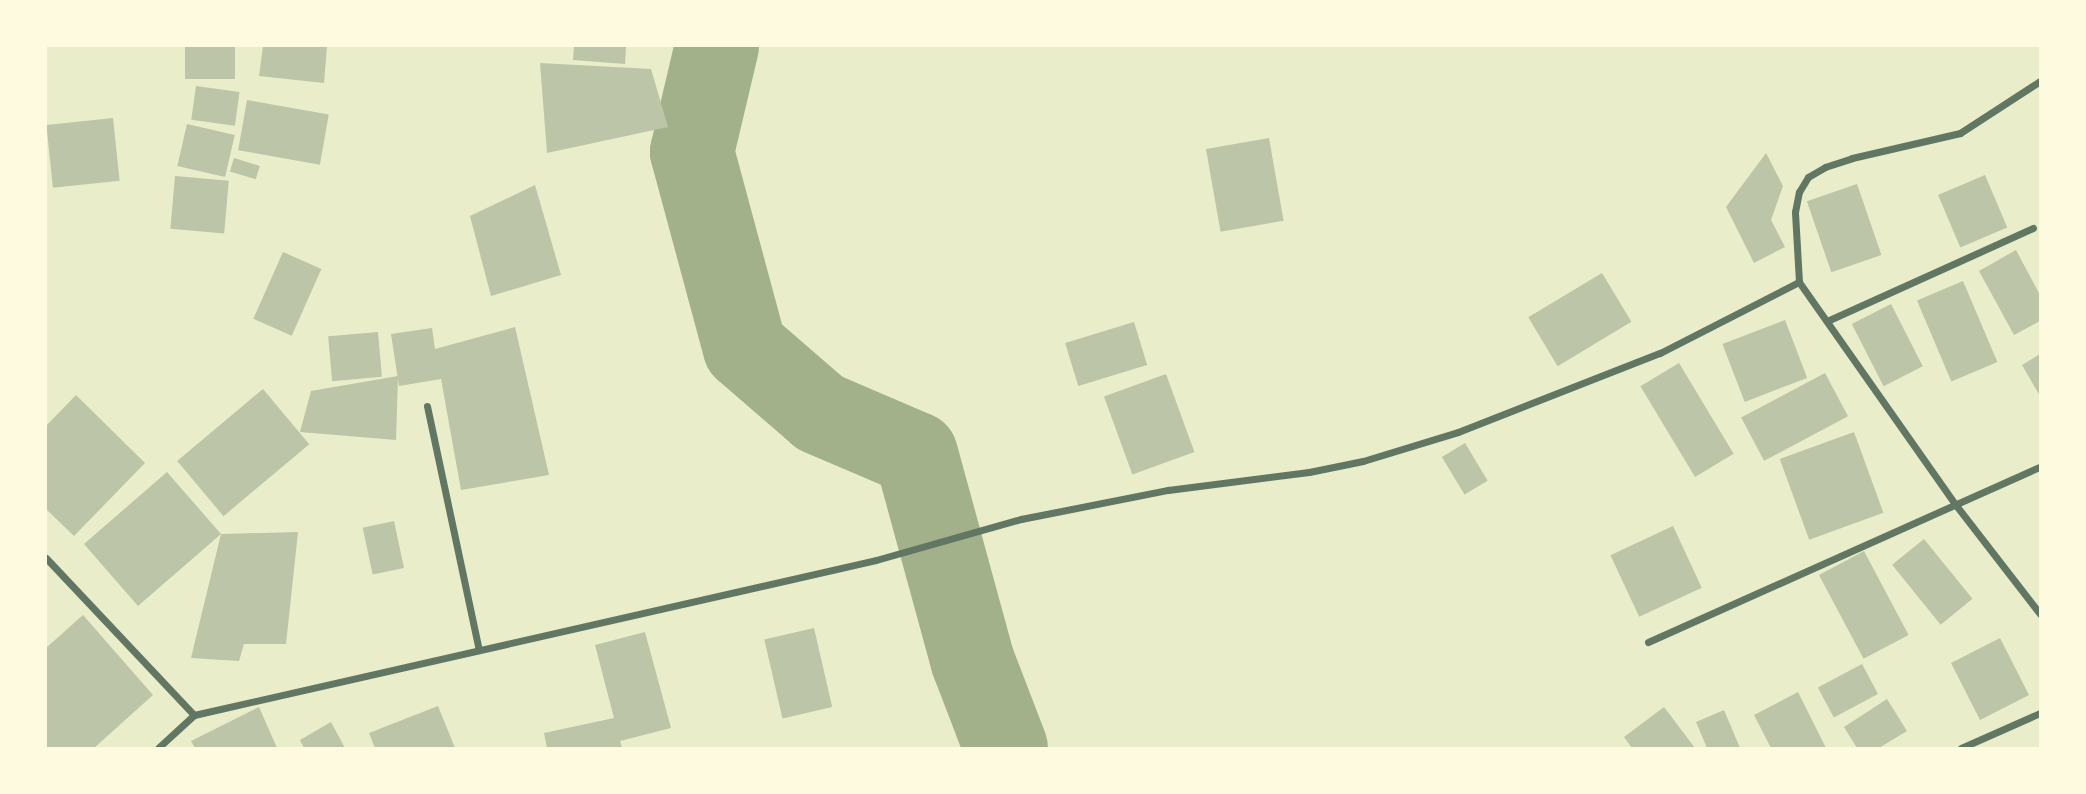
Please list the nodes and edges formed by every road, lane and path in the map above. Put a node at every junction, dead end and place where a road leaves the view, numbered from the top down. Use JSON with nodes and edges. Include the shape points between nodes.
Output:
{"nodes":[{"id":1,"x":2040,"y":81,"type":"edge"},
{"id":2,"x":2033,"y":228,"type":"dead end"},
{"id":3,"x":1799,"y":282,"type":"junction"},
{"id":4,"x":1827,"y":321,"type":"junction"},
{"id":5,"x":426,"y":405,"type":"dead end"},
{"id":6,"x":2040,"y":467,"type":"edge"},
{"id":7,"x":1955,"y":504,"type":"junction"},
{"id":8,"x":46,"y":558,"type":"edge"},
{"id":9,"x":2040,"y":614,"type":"edge"},
{"id":10,"x":1648,"y":642,"type":"dead end"},
{"id":11,"x":479,"y":650,"type":"junction"},
{"id":12,"x":2040,"y":713,"type":"edge"},
{"id":13,"x":194,"y":715,"type":"junction"},
{"id":14,"x":158,"y":748,"type":"edge"},
{"id":15,"x":1961,"y":748,"type":"edge"}],
"edges":[{"from":1,"to":3,"type":"street","via":[[1960,133],[1852,158],[1808,177],[1799,191],[1795,212]]},
{"from":2,"to":4,"type":"street"},
{"from":3,"to":4,"type":"street"},
{"from":3,"to":11,"type":"street","via":[[1660,353],[1458,432],[1363,461],[1168,490],[1021,519],[876,560]]},
{"from":4,"to":7,"type":"street"},
{"from":5,"to":11,"type":"street"},
{"from":6,"to":7,"type":"street"},
{"from":7,"to":9,"type":"street"},
{"from":7,"to":10,"type":"street"},
{"from":8,"to":13,"type":"street"},
{"from":11,"to":13,"type":"street"},
{"from":12,"to":15,"type":"street"},
{"from":13,"to":14,"type":"street"}]}
